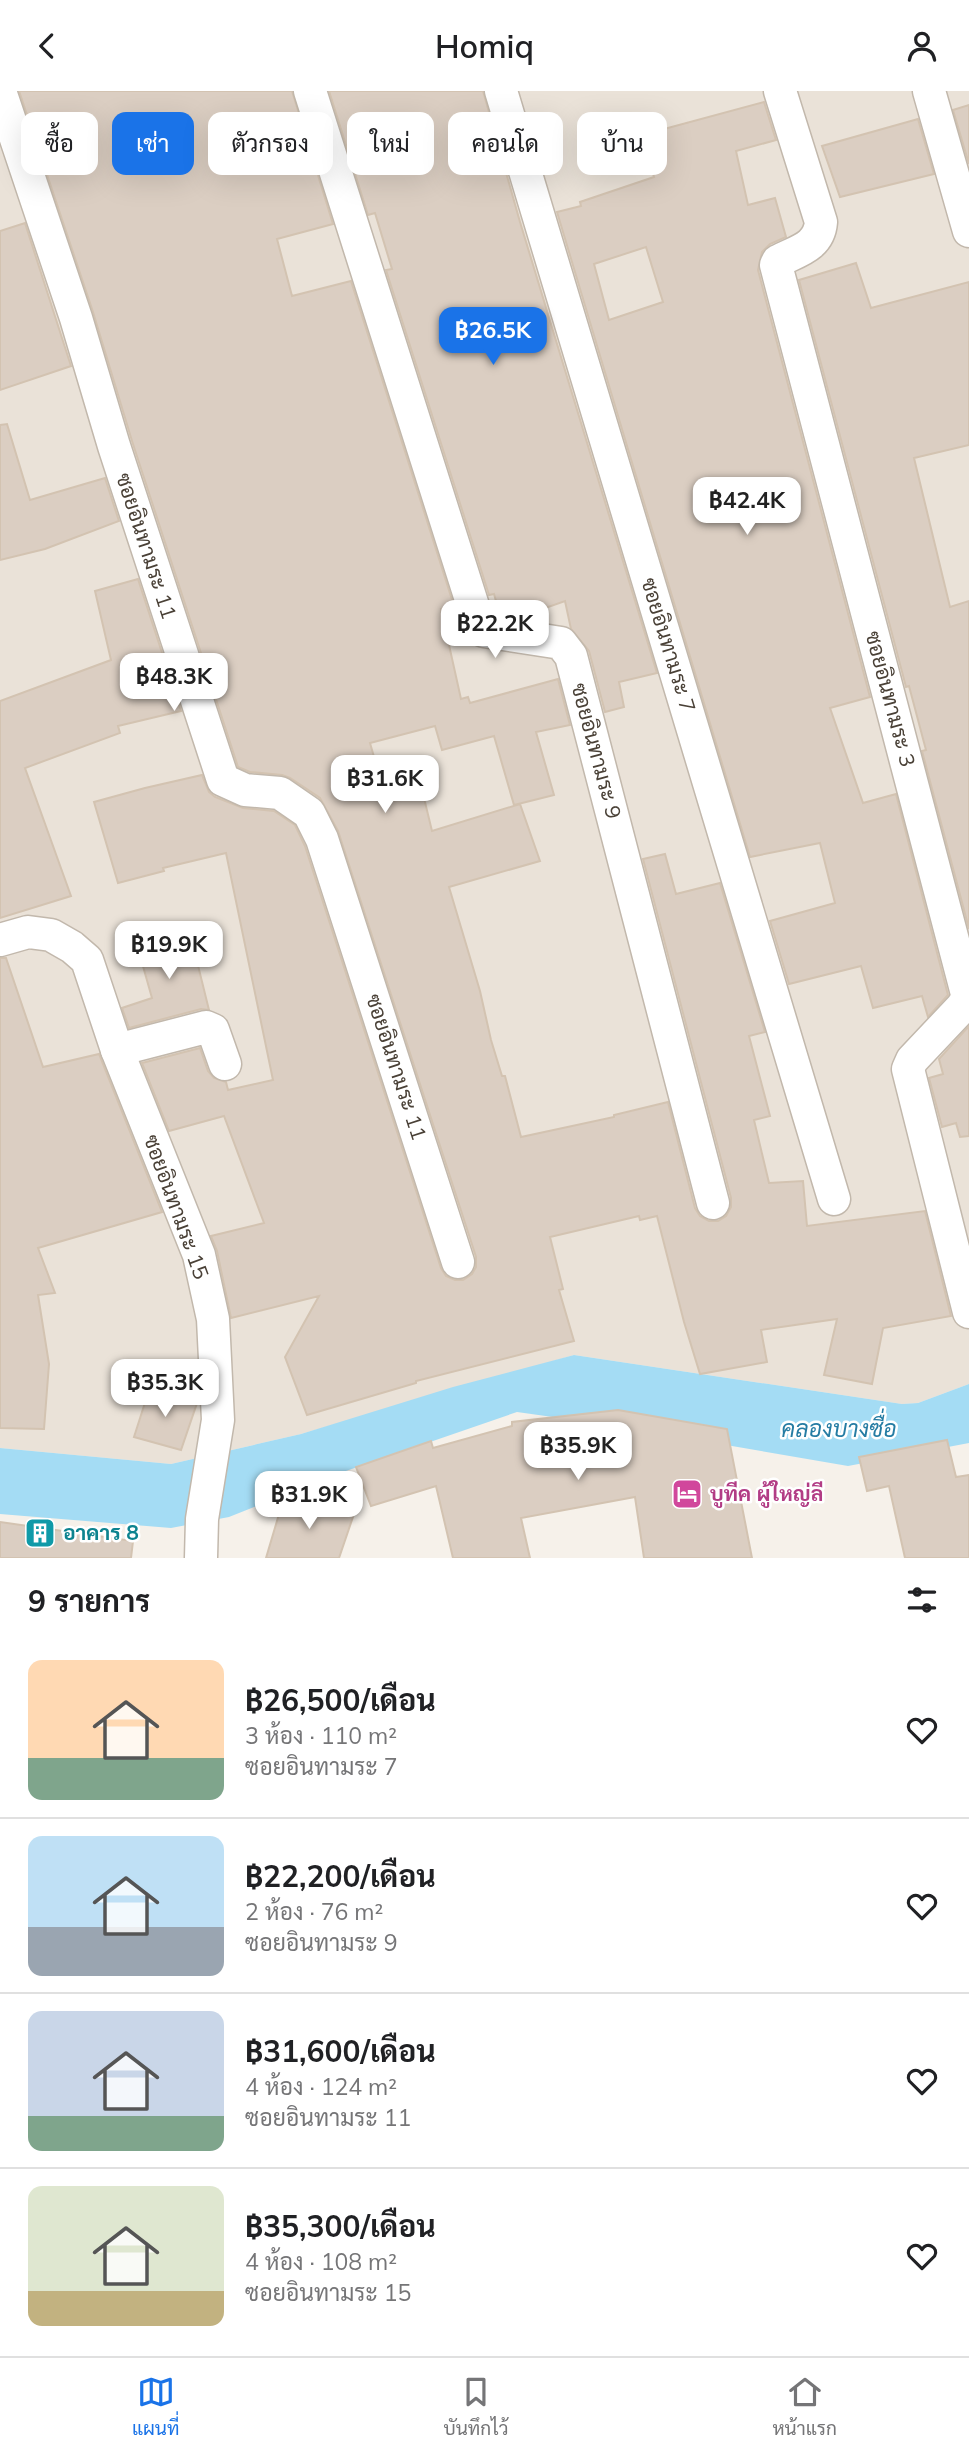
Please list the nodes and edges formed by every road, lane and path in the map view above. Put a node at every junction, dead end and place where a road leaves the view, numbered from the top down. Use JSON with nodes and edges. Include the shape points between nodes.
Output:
{"nodes":[{"id":1,"x":0,"y":91,"type":"edge"},
{"id":2,"x":310,"y":91,"type":"edge"},
{"id":3,"x":502,"y":91,"type":"edge"},
{"id":4,"x":780,"y":91,"type":"edge"},
{"id":5,"x":929,"y":91,"type":"edge"},
{"id":6,"x":969,"y":231,"type":"edge"},
{"id":7,"x":0,"y":940,"type":"edge"},
{"id":8,"x":117,"y":1050,"type":"junction"},
{"id":9,"x":225,"y":1064,"type":"dead end"},
{"id":10,"x":834,"y":1199,"type":"dead end"},
{"id":11,"x":713,"y":1203,"type":"dead end"},
{"id":12,"x":458,"y":1262,"type":"dead end"},
{"id":13,"x":969,"y":1312,"type":"edge"},
{"id":14,"x":201,"y":1558,"type":"edge"}],
"edges":[{"from":1,"to":12,"type":"street","name":"ซอยอินทามระ 11","via":[[223,779],[245,790],[280,793],[309,814],[322,839]]},
{"from":2,"to":11,"type":"street","name":"ซอยอินทามระ 9","via":[[479,625],[484,631],[561,643],[571,656]]},
{"from":3,"to":10,"type":"street","name":"ซอยอินทามระ 7"},
{"from":4,"to":13,"type":"street","name":"ซอยอินทามระ 3","via":[[821,222],[818,238],[776,265],[967,994],[962,1007],[908,1069]]},
{"from":5,"to":6,"type":"street"},
{"from":7,"to":8,"type":"street","name":"ซอยอินทามระ 15","via":[[28,932],[51,935],[87,960]]},
{"from":8,"to":9,"type":"street","via":[[206,1027],[213,1030]]},
{"from":8,"to":14,"type":"street","name":"ซอยอินทามระ 15","via":[[199,1255],[213,1318],[218,1420],[202,1519]]}]}
